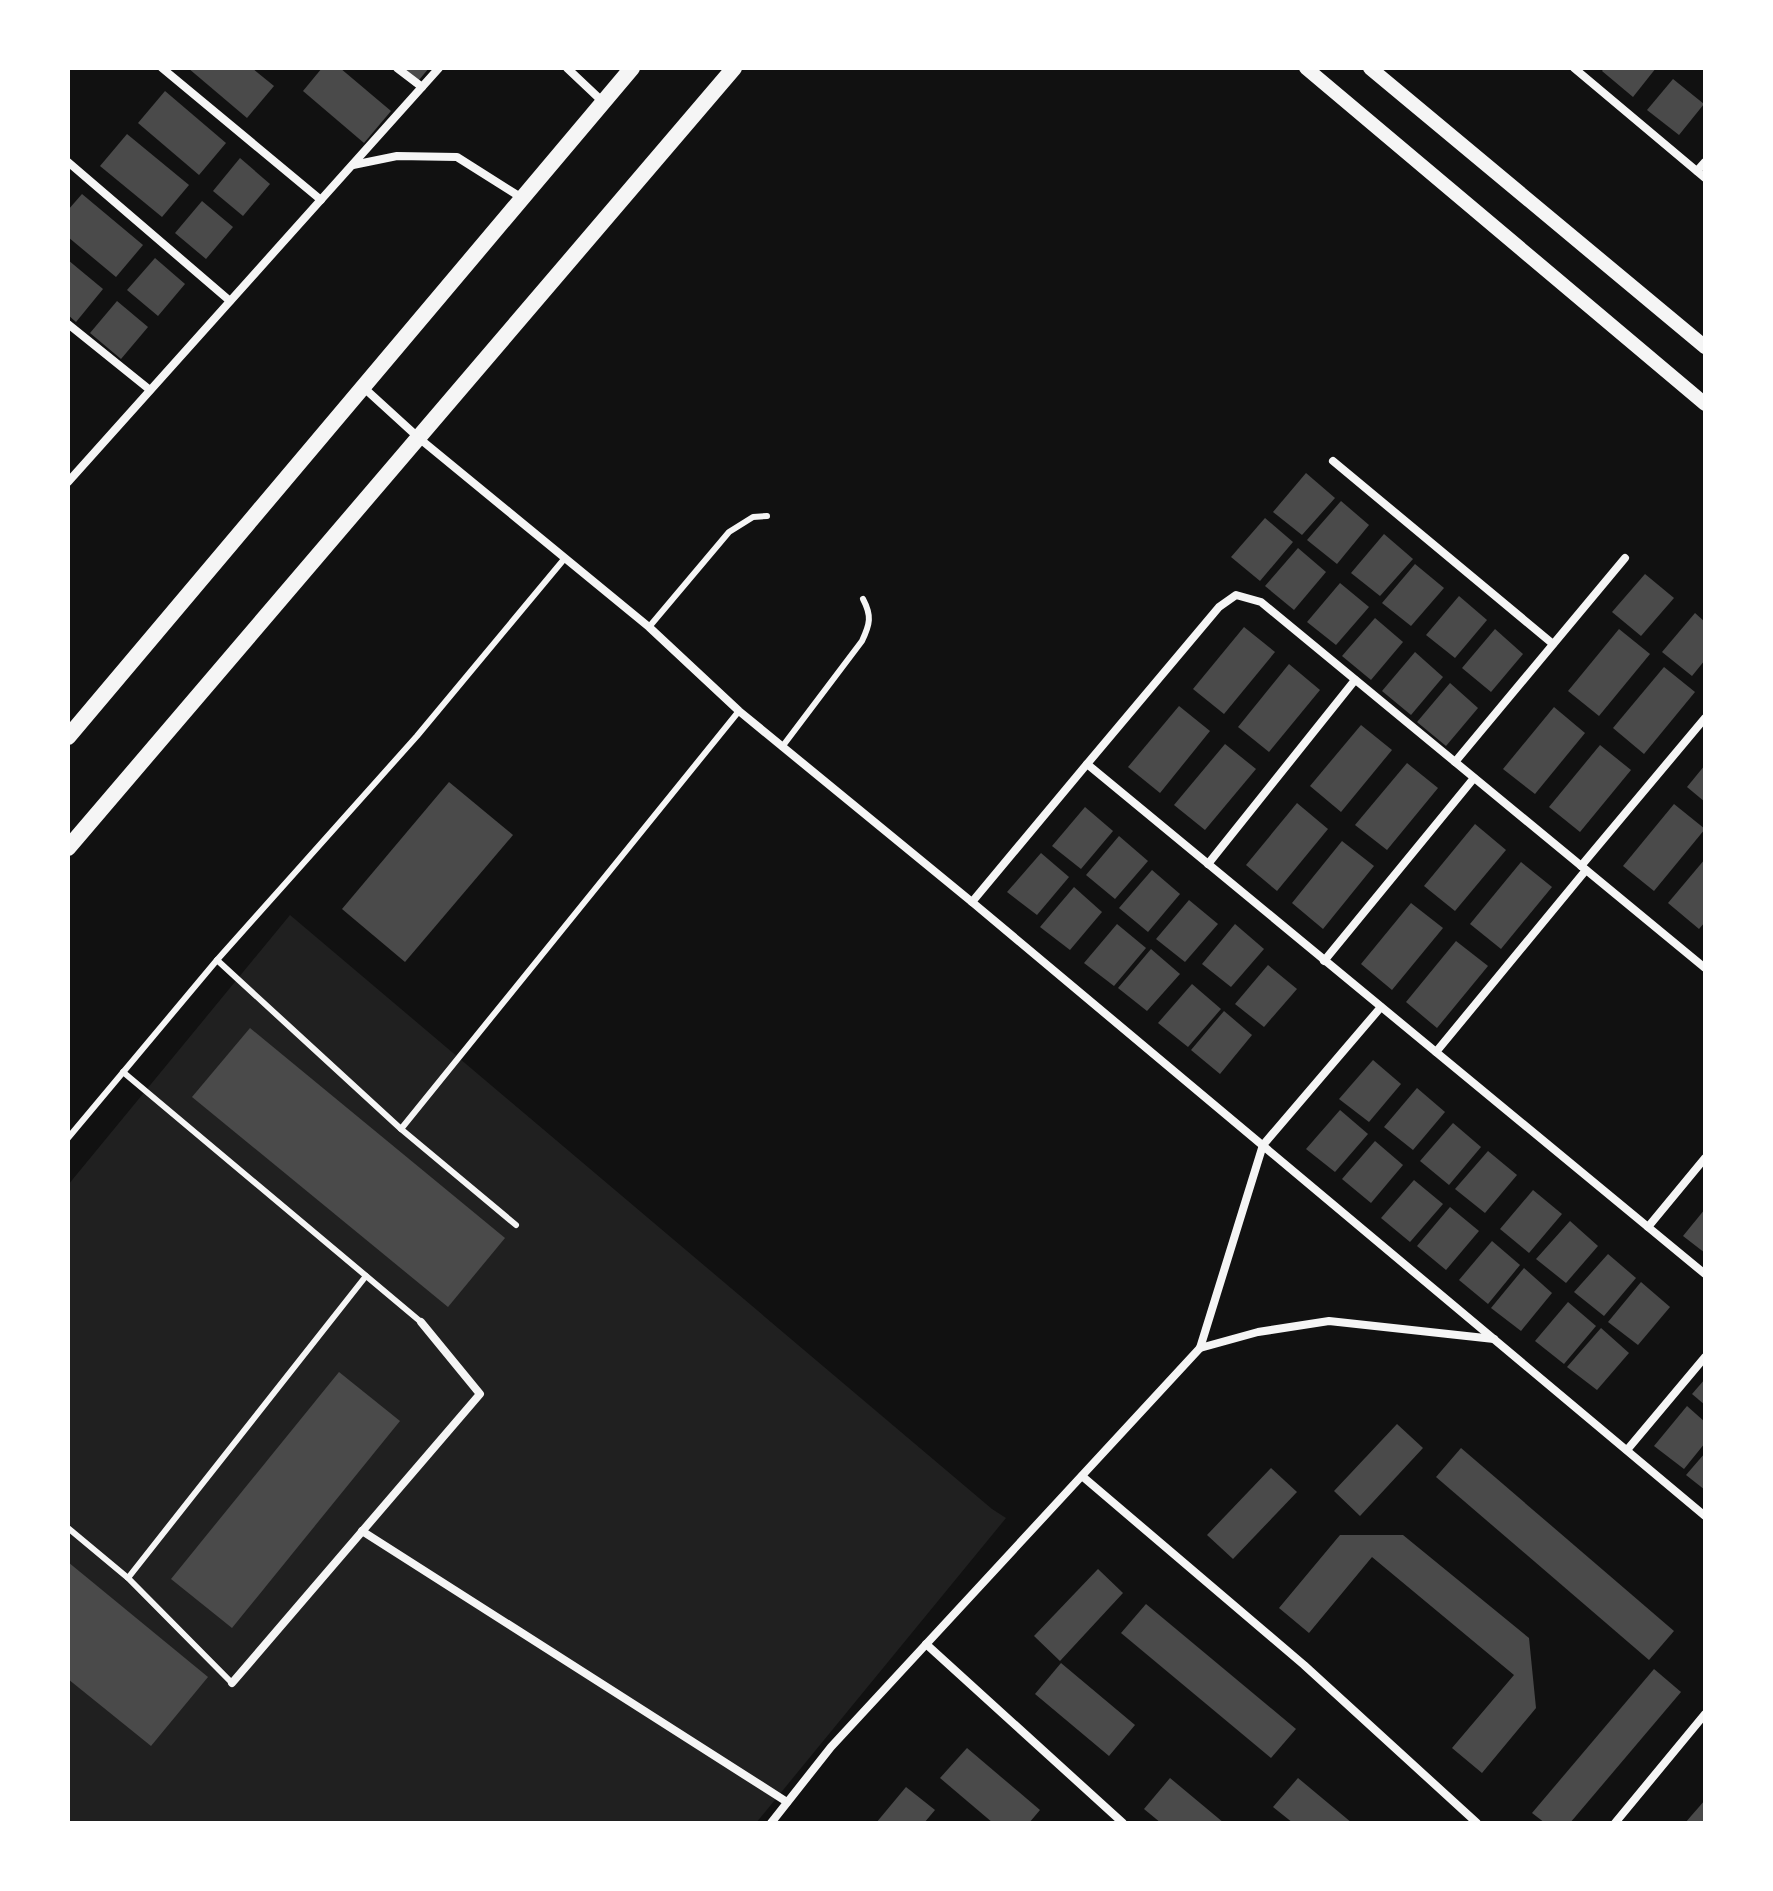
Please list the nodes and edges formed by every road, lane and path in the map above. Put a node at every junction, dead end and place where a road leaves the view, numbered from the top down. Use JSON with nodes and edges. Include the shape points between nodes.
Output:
{"nodes":[{"id":1,"x":162,"y":68,"type":"edge"},
{"id":2,"x":397,"y":68,"type":"edge"},
{"id":3,"x":439,"y":68,"type":"edge"},
{"id":4,"x":567,"y":68,"type":"edge"},
{"id":5,"x":632,"y":68,"type":"edge"},
{"id":6,"x":734,"y":68,"type":"edge"},
{"id":7,"x":1306,"y":68,"type":"edge"},
{"id":8,"x":1370,"y":68,"type":"edge"},
{"id":9,"x":1574,"y":68,"type":"edge"},
{"id":10,"x":1591,"y":68,"type":"edge"},
{"id":11,"x":1584,"y":76,"type":"junction"},
{"id":12,"x":422,"y":87,"type":"junction"},
{"id":13,"x":603,"y":102,"type":"junction"},
{"id":14,"x":68,"y":162,"type":"edge"},
{"id":15,"x":1705,"y":162,"type":"edge"},
{"id":16,"x":353,"y":165,"type":"junction"},
{"id":17,"x":1697,"y":171,"type":"junction"},
{"id":18,"x":1705,"y":178,"type":"edge"},
{"id":19,"x":522,"y":198,"type":"junction"},
{"id":20,"x":321,"y":200,"type":"junction"},
{"id":21,"x":230,"y":301,"type":"junction"},
{"id":22,"x":68,"y":324,"type":"edge"},
{"id":23,"x":1705,"y":347,"type":"edge"},
{"id":24,"x":363,"y":387,"type":"junction"},
{"id":25,"x":150,"y":390,"type":"junction"},
{"id":26,"x":1705,"y":404,"type":"edge"},
{"id":27,"x":420,"y":439,"type":"junction"},
{"id":28,"x":1333,"y":461,"type":"dead end"},
{"id":29,"x":68,"y":482,"type":"edge"},
{"id":30,"x":767,"y":516,"type":"dead end"},
{"id":31,"x":565,"y":558,"type":"junction"},
{"id":32,"x":1625,"y":558,"type":"dead end"},
{"id":33,"x":863,"y":599,"type":"dead end"},
{"id":34,"x":649,"y":627,"type":"junction"},
{"id":35,"x":1553,"y":644,"type":"junction"},
{"id":36,"x":1355,"y":680,"type":"junction"},
{"id":37,"x":739,"y":711,"type":"junction"},
{"id":38,"x":1705,"y":718,"type":"edge"},
{"id":39,"x":68,"y":737,"type":"edge"},
{"id":40,"x":782,"y":747,"type":"junction"},
{"id":41,"x":1455,"y":762,"type":"junction"},
{"id":42,"x":1087,"y":764,"type":"junction"},
{"id":43,"x":1474,"y":778,"type":"junction"},
{"id":44,"x":68,"y":848,"type":"edge"},
{"id":45,"x":1208,"y":864,"type":"junction"},
{"id":46,"x":1584,"y":868,"type":"junction"},
{"id":47,"x":972,"y":902,"type":"junction"},
{"id":48,"x":217,"y":960,"type":"junction"},
{"id":49,"x":1324,"y":961,"type":"junction"},
{"id":50,"x":1703,"y":963,"type":"edge"},
{"id":51,"x":1381,"y":1007,"type":"junction"},
{"id":52,"x":1436,"y":1052,"type":"junction"},
{"id":53,"x":123,"y":1072,"type":"junction"},
{"id":54,"x":401,"y":1129,"type":"junction"},
{"id":55,"x":68,"y":1138,"type":"edge"},
{"id":56,"x":1263,"y":1145,"type":"junction"},
{"id":57,"x":1705,"y":1158,"type":"edge"},
{"id":58,"x":516,"y":1225,"type":"dead end"},
{"id":59,"x":1648,"y":1227,"type":"junction"},
{"id":60,"x":1705,"y":1274,"type":"edge"},
{"id":61,"x":366,"y":1276,"type":"junction"},
{"id":62,"x":421,"y":1322,"type":"joint"},
{"id":63,"x":1494,"y":1339,"type":"junction"},
{"id":64,"x":1200,"y":1348,"type":"junction"},
{"id":65,"x":1705,"y":1357,"type":"edge"},
{"id":66,"x":1627,"y":1450,"type":"junction"},
{"id":67,"x":1082,"y":1476,"type":"junction"},
{"id":68,"x":1705,"y":1516,"type":"edge"},
{"id":69,"x":68,"y":1528,"type":"edge"},
{"id":70,"x":362,"y":1531,"type":"junction"},
{"id":71,"x":128,"y":1578,"type":"junction"},
{"id":72,"x":926,"y":1644,"type":"junction"},
{"id":73,"x":232,"y":1683,"type":"joint"},
{"id":74,"x":1705,"y":1714,"type":"edge"},
{"id":75,"x":787,"y":1802,"type":"junction"},
{"id":76,"x":771,"y":1823,"type":"edge"},
{"id":77,"x":1123,"y":1823,"type":"edge"},
{"id":78,"x":1477,"y":1823,"type":"edge"},
{"id":79,"x":1615,"y":1823,"type":"edge"}],
"edges":[{"from":1,"to":20,"type":"street"},
{"from":2,"to":12,"type":"street"},
{"from":3,"to":12,"type":"street"},
{"from":4,"to":13,"type":"street"},
{"from":5,"to":13,"type":"main road"},
{"from":6,"to":27,"type":"main road"},
{"from":7,"to":26,"type":"street"},
{"from":8,"to":23,"type":"street"},
{"from":9,"to":11,"type":"street"},
{"from":10,"to":11,"type":"street"},
{"from":11,"to":17,"type":"street"},
{"from":12,"to":16,"type":"street"},
{"from":13,"to":19,"type":"main road"},
{"from":14,"to":21,"type":"street"},
{"from":15,"to":17,"type":"street"},
{"from":16,"to":19,"type":"street","via":[[397,156],[457,157]]},
{"from":16,"to":20,"type":"street"},
{"from":17,"to":18,"type":"street"},
{"from":19,"to":24,"type":"main road"},
{"from":20,"to":21,"type":"street"},
{"from":21,"to":25,"type":"street"},
{"from":22,"to":25,"type":"street"},
{"from":24,"to":27,"type":"street"},
{"from":24,"to":39,"type":"main road"},
{"from":25,"to":29,"type":"street"},
{"from":27,"to":31,"type":"street"},
{"from":27,"to":44,"type":"main road"},
{"from":28,"to":35,"type":"street"},
{"from":30,"to":34,"type":"lane","via":[[753,517],[729,532]]},
{"from":31,"to":34,"type":"street"},
{"from":31,"to":48,"type":"lane","via":[[417,736]]},
{"from":32,"to":35,"type":"street"},
{"from":33,"to":40,"type":"lane","via":[[870,613],[862,641]]},
{"from":34,"to":37,"type":"street"},
{"from":35,"to":41,"type":"street"},
{"from":36,"to":41,"type":"street"},
{"from":36,"to":42,"type":"street","via":[[1261,602],[1236,595],[1219,607]]},
{"from":36,"to":45,"type":"street"},
{"from":37,"to":40,"type":"street"},
{"from":37,"to":54,"type":"lane"},
{"from":38,"to":46,"type":"street"},
{"from":40,"to":47,"type":"street"},
{"from":41,"to":43,"type":"street"},
{"from":42,"to":45,"type":"street"},
{"from":42,"to":47,"type":"street"},
{"from":43,"to":46,"type":"street"},
{"from":43,"to":49,"type":"street"},
{"from":45,"to":49,"type":"street"},
{"from":46,"to":50,"type":"street"},
{"from":46,"to":52,"type":"street"},
{"from":47,"to":56,"type":"street"},
{"from":48,"to":53,"type":"lane"},
{"from":48,"to":54,"type":"lane"},
{"from":49,"to":51,"type":"street"},
{"from":51,"to":52,"type":"street"},
{"from":51,"to":56,"type":"street"},
{"from":52,"to":59,"type":"street"},
{"from":53,"to":55,"type":"lane"},
{"from":53,"to":61,"type":"lane"},
{"from":54,"to":58,"type":"lane"},
{"from":56,"to":63,"type":"street"},
{"from":56,"to":64,"type":"street"},
{"from":57,"to":59,"type":"street"},
{"from":59,"to":60,"type":"street"},
{"from":61,"to":62,"type":"lane"},
{"from":61,"to":71,"type":"lane"},
{"from":62,"to":70,"type":"street","via":[[480,1394]]},
{"from":63,"to":64,"type":"street","via":[[1329,1321]]},
{"from":63,"to":66,"type":"street"},
{"from":64,"to":67,"type":"street"},
{"from":65,"to":66,"type":"street"},
{"from":66,"to":68,"type":"street"},
{"from":67,"to":72,"type":"street"},
{"from":67,"to":78,"type":"street","via":[[1304,1665]]},
{"from":69,"to":71,"type":"lane"},
{"from":70,"to":73,"type":"street"},
{"from":70,"to":75,"type":"street"},
{"from":71,"to":73,"type":"lane"},
{"from":72,"to":75,"type":"street"},
{"from":72,"to":77,"type":"street"},
{"from":74,"to":79,"type":"street"},
{"from":75,"to":76,"type":"street"}]}
